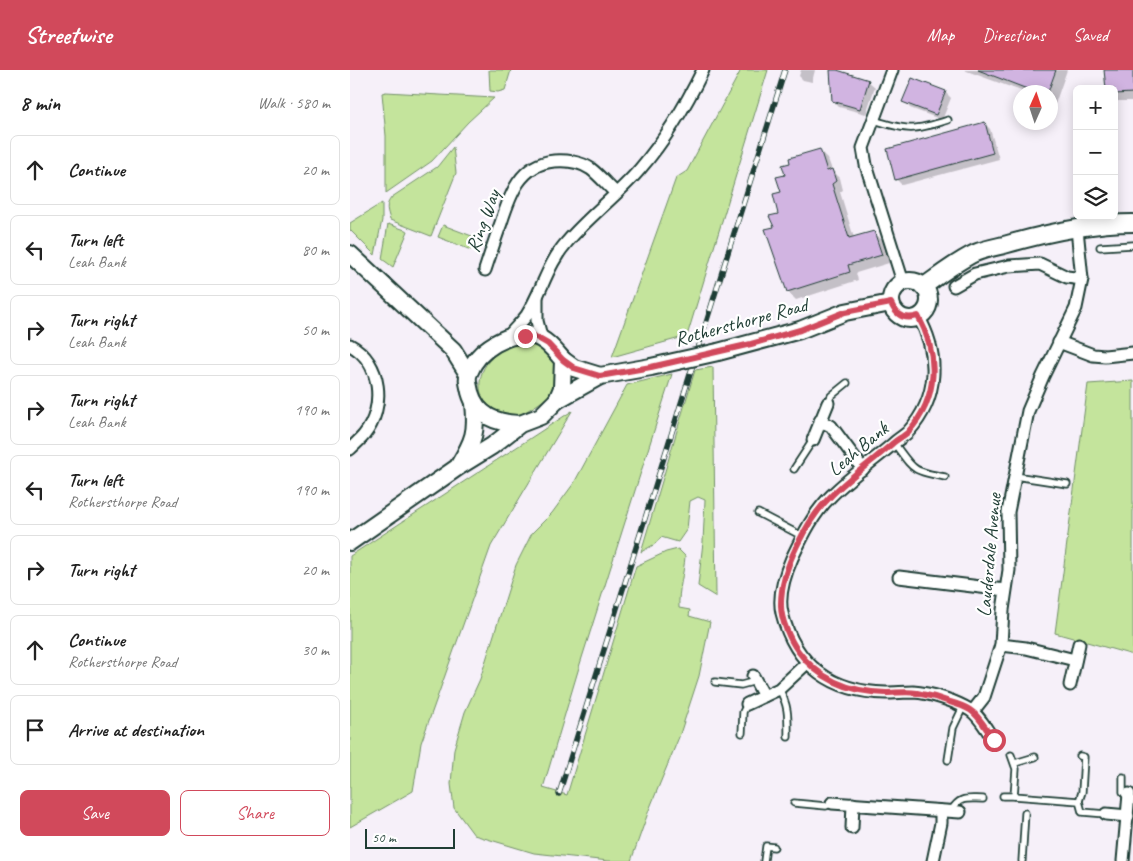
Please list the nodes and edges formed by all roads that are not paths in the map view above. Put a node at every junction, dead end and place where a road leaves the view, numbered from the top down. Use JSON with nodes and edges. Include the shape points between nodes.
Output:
{"nodes":[{"id":1,"x":703,"y":70,"type":"edge"},
{"id":2,"x":892,"y":70,"type":"edge"},
{"id":3,"x":874,"y":120,"type":"junction"},
{"id":4,"x":948,"y":120,"type":"dead end"},
{"id":5,"x":616,"y":194,"type":"junction"},
{"id":6,"x":1133,"y":223,"type":"edge"},
{"id":7,"x":1076,"y":229,"type":"junction"},
{"id":8,"x":1133,"y":245,"type":"edge"},
{"id":9,"x":1100,"y":247,"type":"dead end"},
{"id":10,"x":352,"y":261,"type":"edge"},
{"id":11,"x":485,"y":270,"type":"dead end"},
{"id":12,"x":1082,"y":279,"type":"junction"},
{"id":13,"x":903,"y":282,"type":"junction"},
{"id":14,"x":954,"y":286,"type":"dead end"},
{"id":15,"x":923,"y":287,"type":"junction"},
{"id":16,"x":537,"y":295,"type":"junction"},
{"id":17,"x":891,"y":303,"type":"junction"},
{"id":18,"x":918,"y":316,"type":"junction"},
{"id":19,"x":507,"y":338,"type":"junction"},
{"id":20,"x":542,"y":340,"type":"junction"},
{"id":21,"x":1059,"y":342,"type":"junction"},
{"id":22,"x":350,"y":345,"type":"edge"},
{"id":23,"x":453,"y":350,"type":"junction"},
{"id":24,"x":1133,"y":353,"type":"edge"},
{"id":25,"x":482,"y":354,"type":"junction"},
{"id":26,"x":563,"y":360,"type":"junction"},
{"id":27,"x":468,"y":374,"type":"junction"},
{"id":28,"x":600,"y":376,"type":"junction"},
{"id":29,"x":847,"y":383,"type":"dead end"},
{"id":30,"x":557,"y":400,"type":"junction"},
{"id":31,"x":474,"y":403,"type":"junction"},
{"id":32,"x":828,"y":403,"type":"joint"},
{"id":33,"x":820,"y":421,"type":"junction"},
{"id":34,"x":520,"y":424,"type":"junction"},
{"id":35,"x":813,"y":440,"type":"joint"},
{"id":36,"x":894,"y":443,"type":"junction"},
{"id":37,"x":350,"y":449,"type":"edge"},
{"id":38,"x":458,"y":467,"type":"junction"},
{"id":39,"x":794,"y":469,"type":"dead end"},
{"id":40,"x":862,"y":469,"type":"junction"},
{"id":41,"x":1015,"y":476,"type":"junction"},
{"id":42,"x":945,"y":477,"type":"dead end"},
{"id":43,"x":1067,"y":484,"type":"dead end"},
{"id":44,"x":758,"y":513,"type":"dead end"},
{"id":45,"x":802,"y":536,"type":"junction"},
{"id":46,"x":350,"y":542,"type":"edge"},
{"id":47,"x":899,"y":577,"type":"dead end"},
{"id":48,"x":1005,"y":590,"type":"junction"},
{"id":49,"x":1079,"y":644,"type":"dead end"},
{"id":50,"x":1001,"y":645,"type":"junction"},
{"id":51,"x":1075,"y":660,"type":"junction"},
{"id":52,"x":807,"y":663,"type":"junction"},
{"id":53,"x":755,"y":678,"type":"joint"},
{"id":54,"x":715,"y":682,"type":"dead end"},
{"id":55,"x":1070,"y":685,"type":"dead end"},
{"id":56,"x":779,"y":689,"type":"junction"},
{"id":57,"x":764,"y":696,"type":"junction"},
{"id":58,"x":747,"y":704,"type":"joint"},
{"id":59,"x":968,"y":709,"type":"junction"},
{"id":60,"x":742,"y":733,"type":"dead end"},
{"id":61,"x":788,"y":737,"type":"dead end"},
{"id":62,"x":994,"y":740,"type":"dead end"},
{"id":63,"x":1011,"y":756,"type":"dead end"},
{"id":64,"x":1080,"y":756,"type":"dead end"},
{"id":65,"x":1035,"y":757,"type":"dead end"},
{"id":66,"x":948,"y":760,"type":"dead end"},
{"id":67,"x":1015,"y":762,"type":"junction"},
{"id":68,"x":1123,"y":778,"type":"dead end"},
{"id":69,"x":1003,"y":796,"type":"dead end"},
{"id":70,"x":1014,"y":796,"type":"junction"},
{"id":71,"x":1129,"y":797,"type":"joint"},
{"id":72,"x":983,"y":799,"type":"dead end"},
{"id":73,"x":1079,"y":801,"type":"junction"},
{"id":74,"x":794,"y":803,"type":"dead end"},
{"id":75,"x":832,"y":803,"type":"joint"},
{"id":76,"x":853,"y":804,"type":"junction"},
{"id":77,"x":951,"y":812,"type":"junction"},
{"id":78,"x":1025,"y":813,"type":"dead end"},
{"id":79,"x":1106,"y":814,"type":"joint"},
{"id":80,"x":1128,"y":816,"type":"junction"},
{"id":81,"x":852,"y":828,"type":"dead end"},
{"id":82,"x":774,"y":847,"type":"dead end"},
{"id":83,"x":764,"y":861,"type":"edge"},
{"id":84,"x":933,"y":861,"type":"edge"},
{"id":85,"x":1022,"y":861,"type":"edge"},
{"id":86,"x":1123,"y":861,"type":"edge"}],
"edges":[{"from":1,"to":5,"type":"street","via":[[665,136]]},
{"from":2,"to":3,"type":"street"},
{"from":3,"to":4,"type":"lane","via":[[912,129]]},
{"from":3,"to":13,"type":"street","via":[[863,148],[866,165]]},
{"from":5,"to":11,"type":"street","name":"Ring Way","via":[[590,169],[578,163],[557,160],[536,165],[527,171],[510,194]]},
{"from":5,"to":16,"type":"street","via":[[567,242]]},
{"from":6,"to":7,"type":"street"},
{"from":7,"to":12,"type":"street","name":"Lauderdale Avenue"},
{"from":7,"to":15,"type":"street","via":[[977,252]]},
{"from":8,"to":9,"type":"lane"},
{"from":10,"to":23,"type":"street"},
{"from":12,"to":14,"type":"street","via":[[1033,264],[975,274]]},
{"from":12,"to":21,"type":"street","name":"Lauderdale Avenue","via":[[1076,308]]},
{"from":13,"to":15,"type":"street","via":[[917,282]]},
{"from":13,"to":17,"type":"street","via":[[893,291]]},
{"from":15,"to":18,"type":"street","via":[[928,303]]},
{"from":16,"to":19,"type":"street","via":[[526,316]]},
{"from":16,"to":20,"type":"street","via":[[537,321]]},
{"from":17,"to":18,"type":"street","via":[[905,318]]},
{"from":17,"to":28,"type":"street","name":"Rothersthorpe Road","bridge":true,"via":[[845,312],[800,330],[718,352]]},
{"from":18,"to":36,"type":"street","name":"Leah Bank","via":[[931,345],[933,381],[924,409],[908,432]]},
{"from":19,"to":20,"type":"street","via":[[518,335]]},
{"from":19,"to":25,"type":"street"},
{"from":20,"to":26,"type":"street"},
{"from":21,"to":24,"type":"street","via":[[1093,355]]},
{"from":21,"to":41,"type":"street","name":"Lauderdale Avenue","via":[[1028,412]]},
{"from":22,"to":37,"type":"street","via":[[366,358],[378,388],[373,419],[365,434]]},
{"from":23,"to":25,"type":"street"},
{"from":23,"to":27,"type":"street"},
{"from":25,"to":27,"type":"street"},
{"from":26,"to":28,"type":"street","via":[[574,368]]},
{"from":26,"to":30,"type":"street","via":[[562,388]]},
{"from":27,"to":31,"type":"street"},
{"from":28,"to":30,"type":"street"},
{"from":29,"to":32,"type":"lane","via":[[831,396]]},
{"from":30,"to":34,"type":"street","via":[[541,416]]},
{"from":31,"to":34,"type":"street","via":[[492,419]]},
{"from":31,"to":38,"type":"street","via":[[476,423],[472,442]]},
{"from":32,"to":33,"type":"street"},
{"from":33,"to":35,"type":"street"},
{"from":33,"to":40,"type":"street","via":[[831,426]]},
{"from":34,"to":38,"type":"street"},
{"from":35,"to":39,"type":"lane"},
{"from":36,"to":40,"type":"street","name":"Leah Bank"},
{"from":36,"to":42,"type":"lane","via":[[919,472]]},
{"from":38,"to":46,"type":"street"},
{"from":40,"to":45,"type":"street","name":"Leah Bank","via":[[832,495]]},
{"from":41,"to":43,"type":"lane"},
{"from":41,"to":48,"type":"street","name":"Lauderdale Avenue","via":[[1008,512],[1009,570]]},
{"from":44,"to":45,"type":"lane"},
{"from":45,"to":52,"type":"street","name":"Leah Bank","via":[[789,565],[780,607],[793,644]]},
{"from":47,"to":48,"type":"street"},
{"from":48,"to":50,"type":"street","name":"Lauderdale Avenue"},
{"from":49,"to":51,"type":"street"},
{"from":50,"to":51,"type":"street"},
{"from":50,"to":59,"type":"street","name":"Lauderdale Avenue","via":[[984,697]]},
{"from":51,"to":55,"type":"street"},
{"from":52,"to":56,"type":"street"},
{"from":52,"to":59,"type":"street","name":"Leah Bank","via":[[844,687],[866,692],[915,692]]},
{"from":53,"to":54,"type":"lane","via":[[741,685]]},
{"from":53,"to":57,"type":"street"},
{"from":56,"to":57,"type":"street"},
{"from":56,"to":61,"type":"lane","via":[[786,700]]},
{"from":57,"to":58,"type":"street"},
{"from":58,"to":60,"type":"lane","via":[[743,712]]},
{"from":59,"to":62,"type":"street"},
{"from":59,"to":66,"type":"lane","via":[[953,728]]},
{"from":63,"to":67,"type":"lane"},
{"from":64,"to":73,"type":"lane","via":[[1084,757]]},
{"from":65,"to":67,"type":"lane"},
{"from":67,"to":70,"type":"lane"},
{"from":68,"to":71,"type":"lane","via":[[1123,792]]},
{"from":69,"to":70,"type":"lane"},
{"from":70,"to":73,"type":"lane"},
{"from":71,"to":80,"type":"street"},
{"from":72,"to":77,"type":"lane","via":[[956,802]]},
{"from":73,"to":79,"type":"lane","via":[[1082,812]]},
{"from":74,"to":75,"type":"lane","via":[[826,806]]},
{"from":75,"to":76,"type":"street"},
{"from":76,"to":77,"type":"street"},
{"from":76,"to":81,"type":"street"},
{"from":77,"to":84,"type":"street","via":[[941,823]]},
{"from":78,"to":85,"type":"lane"},
{"from":79,"to":80,"type":"street"},
{"from":80,"to":86,"type":"street"},
{"from":82,"to":83,"type":"lane","via":[[766,846]]}]}
